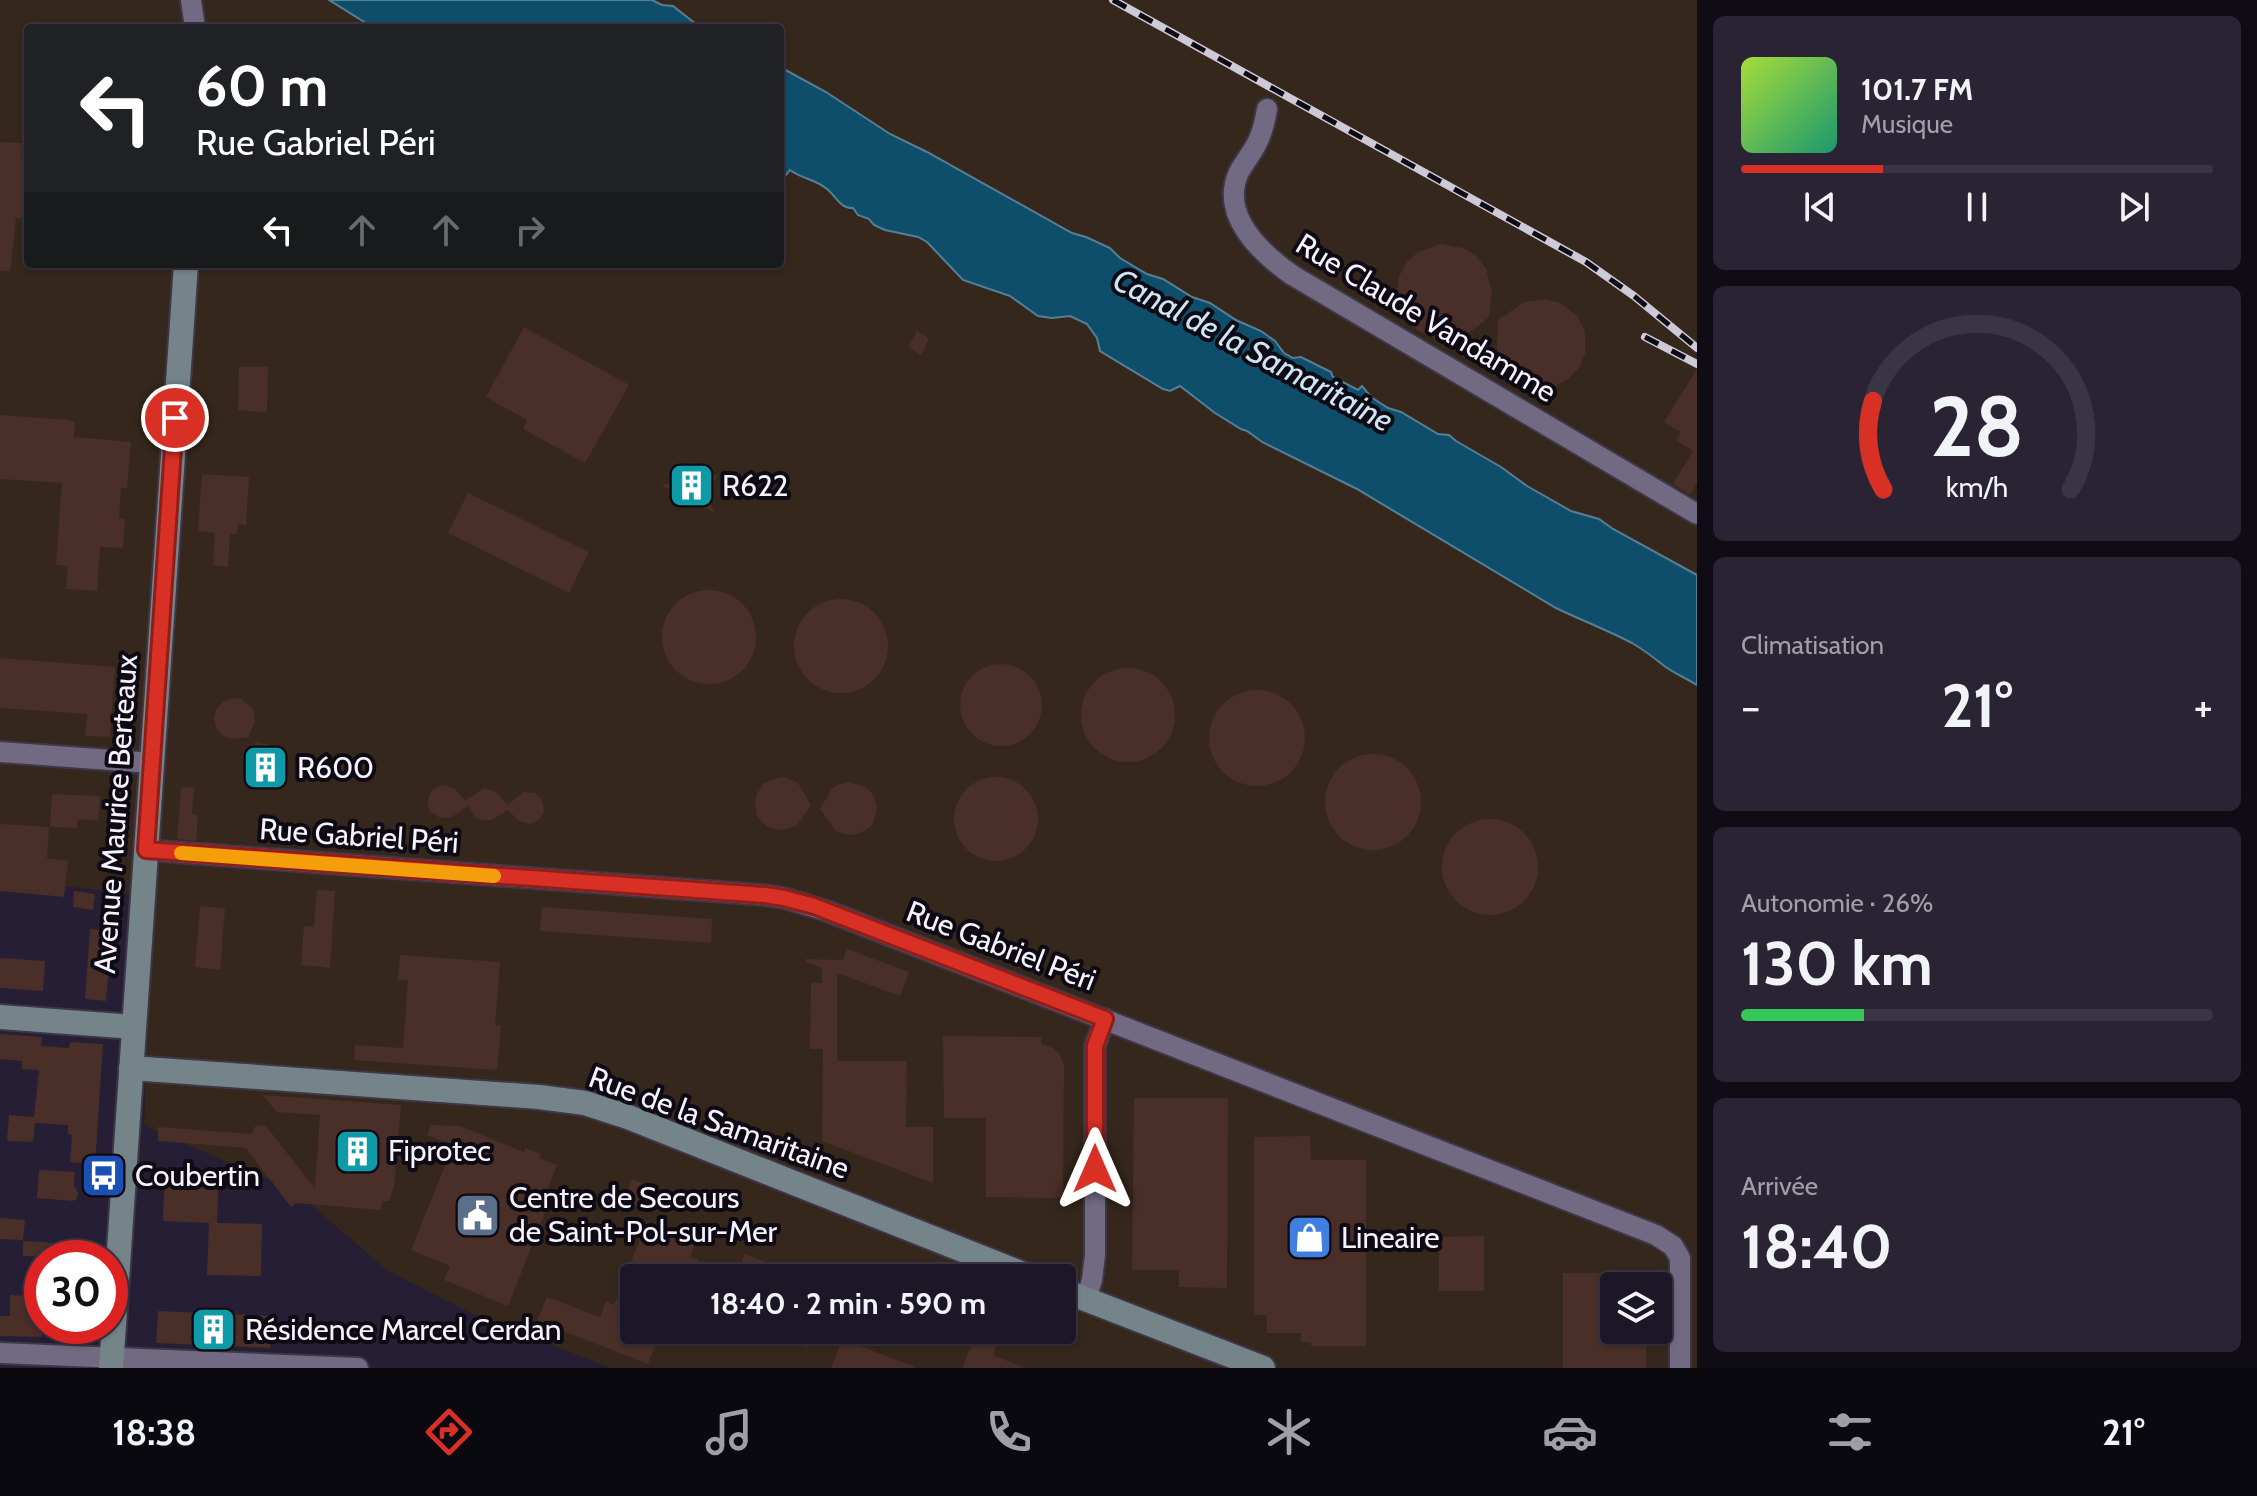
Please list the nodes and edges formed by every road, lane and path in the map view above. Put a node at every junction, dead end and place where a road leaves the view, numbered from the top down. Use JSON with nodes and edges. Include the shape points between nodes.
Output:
{"nodes":[{"id":1,"x":191,"y":0,"type":"edge"},
{"id":2,"x":194,"y":24,"type":"edge"},
{"id":3,"x":1267,"y":109,"type":"dead end"},
{"id":4,"x":186,"y":268,"type":"edge"},
{"id":5,"x":1697,"y":514,"type":"edge"},
{"id":6,"x":0,"y":752,"type":"edge"},
{"id":7,"x":152,"y":763,"type":"junction"},
{"id":8,"x":146,"y":850,"type":"junction"},
{"id":9,"x":0,"y":1017,"type":"edge"},
{"id":10,"x":1105,"y":1019,"type":"junction"},
{"id":11,"x":134,"y":1027,"type":"junction"},
{"id":12,"x":131,"y":1068,"type":"junction"},
{"id":13,"x":998,"y":1264,"type":"edge"},
{"id":14,"x":1076,"y":1295,"type":"edge"},
{"id":15,"x":1086,"y":1299,"type":"junction"},
{"id":16,"x":0,"y":1353,"type":"edge"},
{"id":17,"x":111,"y":1363,"type":"edge"},
{"id":18,"x":358,"y":1368,"type":"edge"},
{"id":19,"x":1263,"y":1368,"type":"edge"},
{"id":20,"x":1680,"y":1368,"type":"edge"}],
"edges":[{"from":1,"to":2,"type":"street"},
{"from":3,"to":5,"type":"street","name":"Rue Claude Vandamme","via":[[1234,196],[1243,228],[1269,257]]},
{"from":4,"to":7,"type":"street","name":"Avenue Maurice Berteaux"},
{"from":6,"to":7,"type":"street"},
{"from":7,"to":8,"type":"street","name":"Avenue Maurice Berteaux"},
{"from":8,"to":10,"type":"street","name":"Rue Gabriel Péri","via":[[784,898]]},
{"from":8,"to":11,"type":"street","name":"Avenue Maurice Berteaux"},
{"from":9,"to":11,"type":"street"},
{"from":10,"to":15,"type":"street","via":[[1095,1046],[1095,1255]]},
{"from":10,"to":20,"type":"street","name":"Rue Gabriel Péri","via":[[1664,1239],[1680,1262]]},
{"from":11,"to":12,"type":"street","name":"Avenue Maurice Berteaux"},
{"from":12,"to":13,"type":"street","name":"Rue de la Samaritaine","via":[[585,1103]]},
{"from":12,"to":17,"type":"street","name":"Avenue Maurice Berteaux"},
{"from":14,"to":15,"type":"street"},
{"from":15,"to":19,"type":"street"},
{"from":16,"to":17,"type":"street"},
{"from":17,"to":18,"type":"street"}]}
